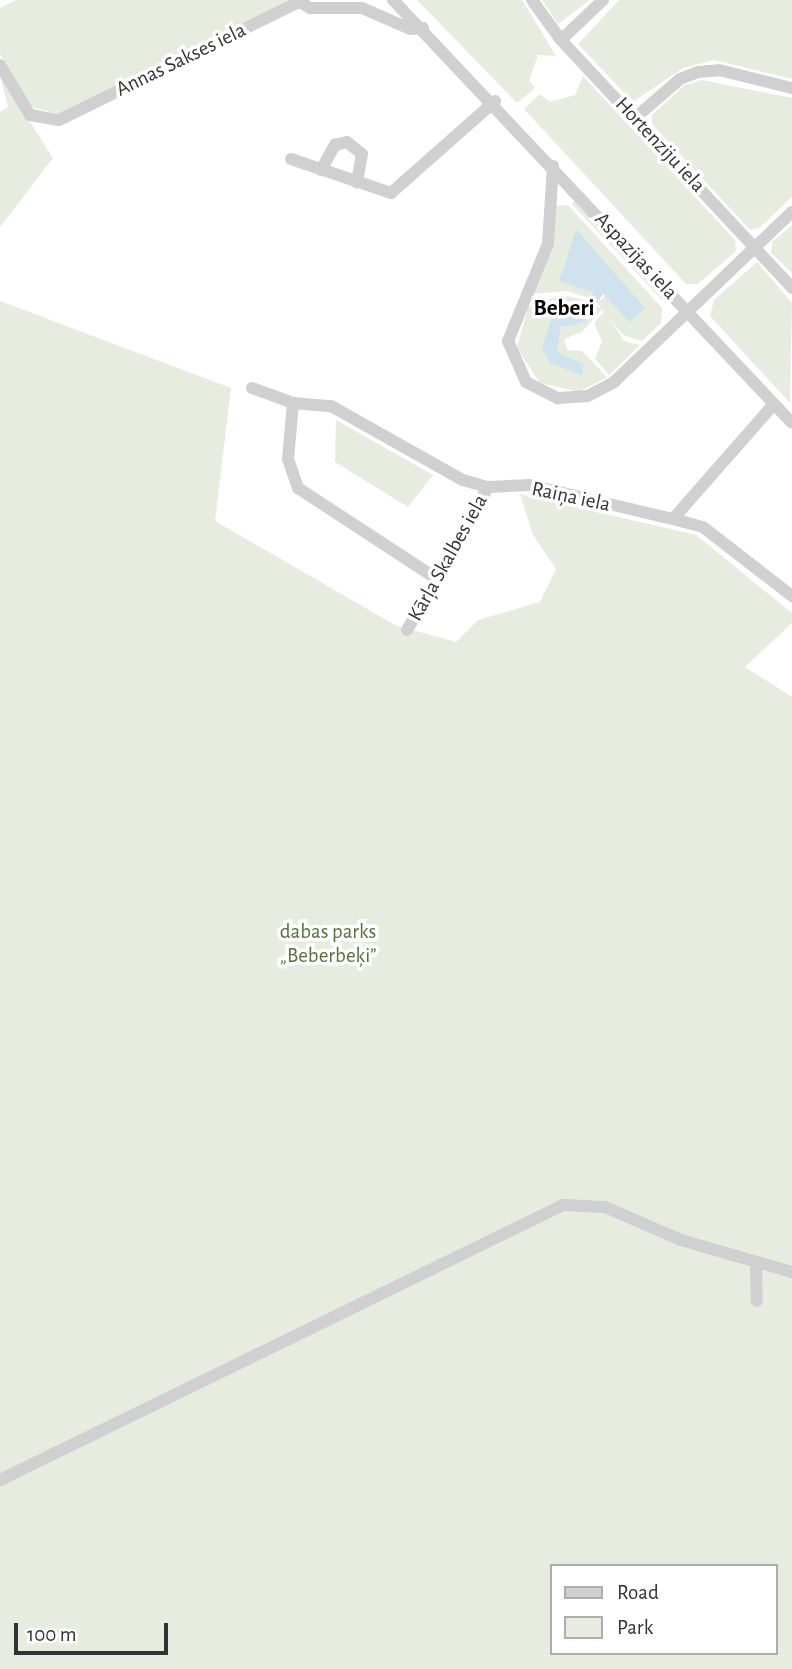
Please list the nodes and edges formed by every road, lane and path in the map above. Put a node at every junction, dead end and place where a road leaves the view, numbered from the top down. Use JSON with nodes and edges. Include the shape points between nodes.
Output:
{"nodes":[{"id":1,"x":393,"y":0,"type":"edge"},
{"id":2,"x":532,"y":0,"type":"edge"},
{"id":3,"x":603,"y":0,"type":"edge"},
{"id":4,"x":302,"y":1,"type":"edge"},
{"id":5,"x":423,"y":28,"type":"junction"},
{"id":6,"x":561,"y":40,"type":"junction"},
{"id":7,"x":0,"y":65,"type":"edge"},
{"id":8,"x":792,"y":89,"type":"edge"},
{"id":9,"x":495,"y":101,"type":"junction"},
{"id":10,"x":636,"y":117,"type":"junction"},
{"id":11,"x":291,"y":159,"type":"dead end"},
{"id":12,"x":553,"y":166,"type":"junction"},
{"id":13,"x":321,"y":170,"type":"junction"},
{"id":14,"x":358,"y":183,"type":"junction"},
{"id":15,"x":792,"y":212,"type":"edge"},
{"id":16,"x":753,"y":247,"type":"junction"},
{"id":17,"x":792,"y":288,"type":"edge"},
{"id":18,"x":685,"y":309,"type":"junction"},
{"id":19,"x":252,"y":388,"type":"dead end"},
{"id":20,"x":293,"y":403,"type":"junction"},
{"id":21,"x":774,"y":404,"type":"junction"},
{"id":22,"x":792,"y":423,"type":"edge"},
{"id":23,"x":488,"y":487,"type":"junction"},
{"id":24,"x":673,"y":519,"type":"junction"},
{"id":25,"x":437,"y":579,"type":"junction"},
{"id":26,"x":792,"y":596,"type":"edge"},
{"id":27,"x":407,"y":630,"type":"dead end"},
{"id":28,"x":756,"y":1262,"type":"junction"},
{"id":29,"x":792,"y":1272,"type":"edge"},
{"id":30,"x":757,"y":1301,"type":"dead end"},
{"id":31,"x":0,"y":1480,"type":"edge"}],
"edges":[{"from":1,"to":5,"type":"street","name":"Aspazijas iela"},
{"from":2,"to":6,"type":"street","name":"Hortenziju iela"},
{"from":3,"to":6,"type":"street"},
{"from":4,"to":5,"type":"street","via":[[310,8],[362,8],[410,29]]},
{"from":4,"to":7,"type":"street","name":"Annas Sakses iela","via":[[59,120],[30,115]]},
{"from":5,"to":9,"type":"street","name":"Aspazijas iela"},
{"from":6,"to":10,"type":"street","name":"Hortenziju iela"},
{"from":8,"to":10,"type":"street","via":[[719,70],[698,72],[680,79]]},
{"from":9,"to":12,"type":"street","name":"Aspazijas iela"},
{"from":9,"to":14,"type":"street","via":[[400,189],[391,193]]},
{"from":10,"to":16,"type":"street","name":"Hortenziju iela"},
{"from":11,"to":13,"type":"street"},
{"from":12,"to":18,"type":"street","name":"Aspazijas iela"},
{"from":12,"to":18,"type":"street","name":"Aspazijas iela","via":[[548,244],[510,325],[512,360],[526,382],[558,398],[601,392]]},
{"from":13,"to":14,"type":"street"},
{"from":13,"to":14,"type":"street","via":[[335,145],[347,142],[362,154]]},
{"from":15,"to":16,"type":"street"},
{"from":16,"to":17,"type":"street","name":"Hortenziju iela"},
{"from":16,"to":18,"type":"street"},
{"from":18,"to":21,"type":"street"},
{"from":19,"to":20,"type":"street","name":"Raiņa iela"},
{"from":20,"to":23,"type":"street","name":"Raiņa iela","via":[[331,406],[426,464]]},
{"from":20,"to":25,"type":"street","via":[[288,459],[298,488]]},
{"from":21,"to":22,"type":"street"},
{"from":21,"to":24,"type":"street"},
{"from":23,"to":24,"type":"street","name":"Raiņa iela","via":[[529,485]]},
{"from":23,"to":25,"type":"street","name":"Kārļa Skalbes iela"},
{"from":24,"to":26,"type":"street","name":"Raiņa iela","via":[[703,527]]},
{"from":25,"to":27,"type":"street","name":"Kārļa Skalbes iela"},
{"from":28,"to":29,"type":"street"},
{"from":28,"to":30,"type":"street"},
{"from":28,"to":31,"type":"street","via":[[681,1240],[605,1207],[563,1205]]}]}
